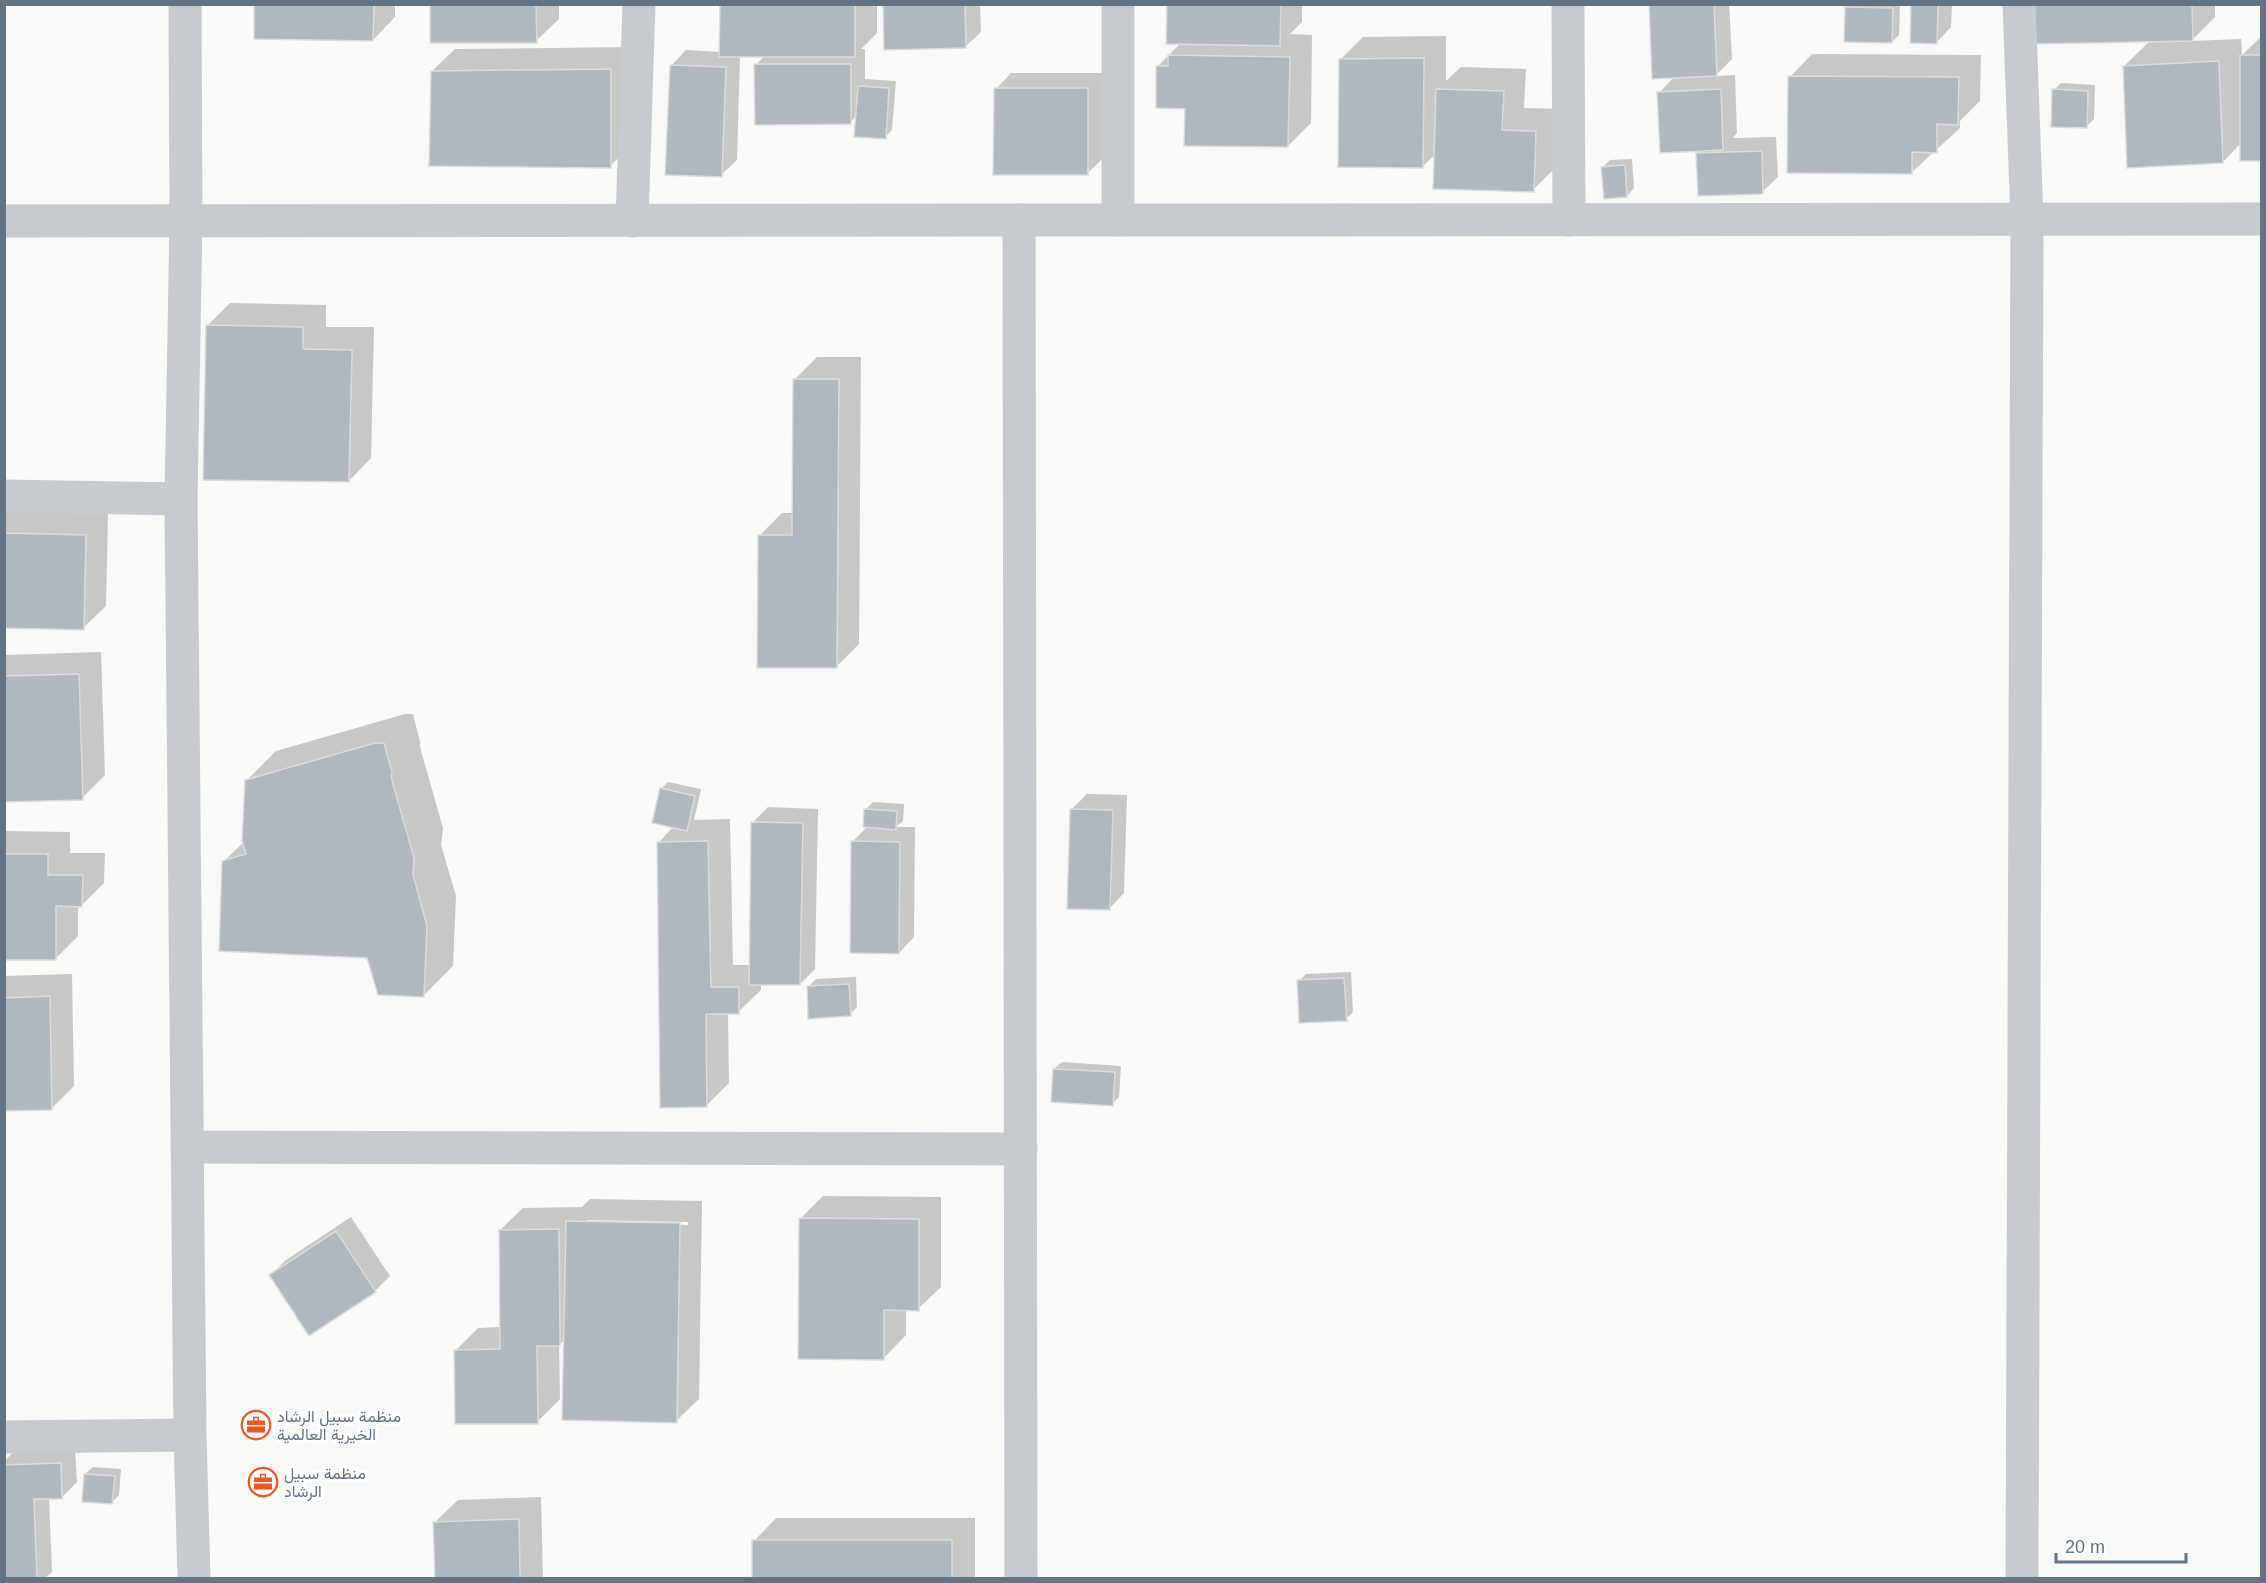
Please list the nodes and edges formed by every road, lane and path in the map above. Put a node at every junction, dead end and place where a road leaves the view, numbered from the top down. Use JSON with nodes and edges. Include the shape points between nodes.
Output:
{"nodes":[{"id":1,"x":185,"y":4,"type":"edge"},
{"id":2,"x":639,"y":4,"type":"edge"},
{"id":3,"x":1118,"y":4,"type":"edge"},
{"id":4,"x":1568,"y":4,"type":"edge"},
{"id":5,"x":2019,"y":4,"type":"edge"},
{"id":6,"x":2027,"y":219,"type":"junction"},
{"id":7,"x":2262,"y":219,"type":"edge"},
{"id":8,"x":1019,"y":220,"type":"junction"},
{"id":9,"x":1118,"y":220,"type":"junction"},
{"id":10,"x":1569,"y":220,"type":"junction"},
{"id":11,"x":4,"y":221,"type":"edge"},
{"id":12,"x":186,"y":221,"type":"junction"},
{"id":13,"x":632,"y":221,"type":"junction"},
{"id":14,"x":4,"y":496,"type":"edge"},
{"id":15,"x":181,"y":499,"type":"junction"},
{"id":16,"x":189,"y":1147,"type":"junction"},
{"id":17,"x":1021,"y":1149,"type":"junction"},
{"id":18,"x":190,"y":1436,"type":"junction"},
{"id":19,"x":4,"y":1437,"type":"edge"},
{"id":20,"x":194,"y":1578,"type":"edge"},
{"id":21,"x":1021,"y":1578,"type":"edge"},
{"id":22,"x":2022,"y":1578,"type":"edge"}],
"edges":[{"from":1,"to":12,"type":"street"},
{"from":2,"to":13,"type":"street"},
{"from":3,"to":9,"type":"street"},
{"from":4,"to":10,"type":"street"},
{"from":5,"to":6,"type":"street"},
{"from":6,"to":7,"type":"street"},
{"from":6,"to":10,"type":"street"},
{"from":6,"to":22,"type":"street"},
{"from":8,"to":9,"type":"street"},
{"from":8,"to":13,"type":"street"},
{"from":8,"to":17,"type":"street"},
{"from":9,"to":10,"type":"street"},
{"from":11,"to":12,"type":"street"},
{"from":12,"to":13,"type":"street"},
{"from":12,"to":15,"type":"street"},
{"from":14,"to":15,"type":"street"},
{"from":15,"to":16,"type":"street"},
{"from":16,"to":17,"type":"street"},
{"from":16,"to":18,"type":"street"},
{"from":17,"to":21,"type":"street"},
{"from":18,"to":19,"type":"street"},
{"from":18,"to":20,"type":"street"}]}
